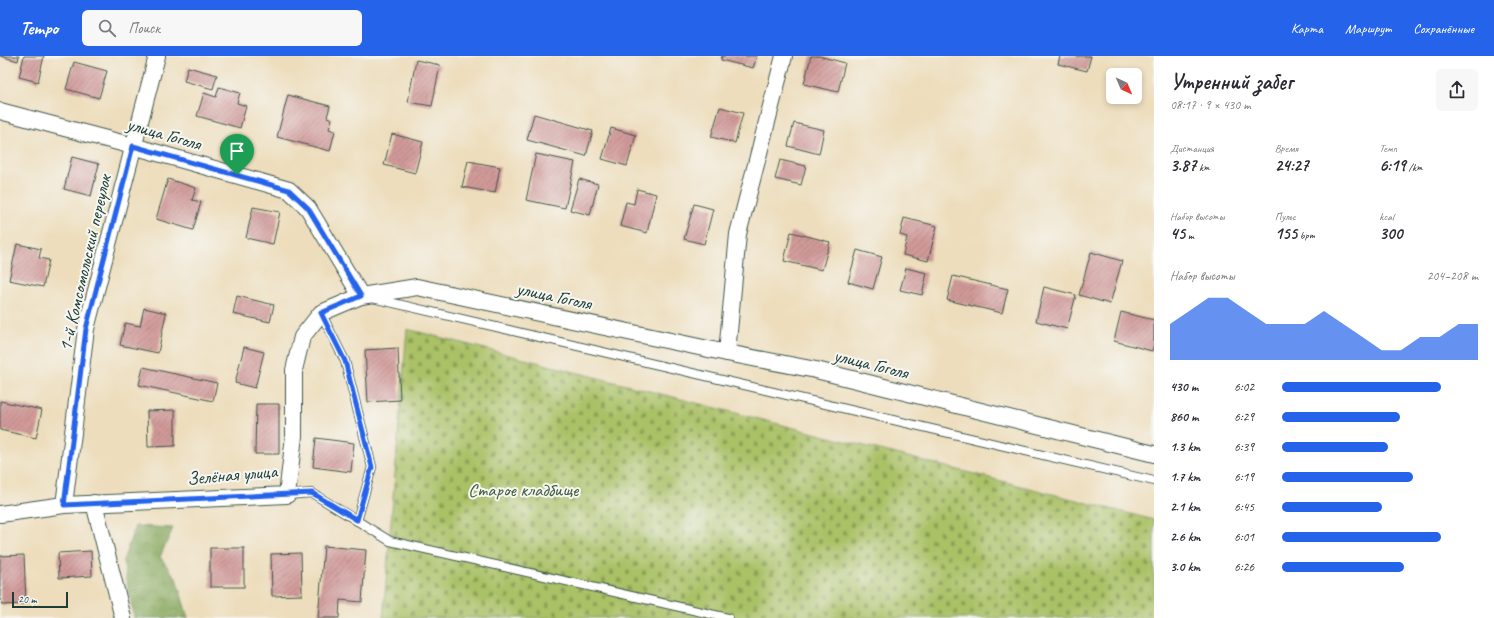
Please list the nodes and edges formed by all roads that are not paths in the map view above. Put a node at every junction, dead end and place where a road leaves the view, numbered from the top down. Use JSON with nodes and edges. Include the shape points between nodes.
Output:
{"nodes":[{"id":1,"x":157,"y":56,"type":"edge"},
{"id":2,"x":784,"y":56,"type":"edge"},
{"id":3,"x":0,"y":111,"type":"edge"},
{"id":4,"x":133,"y":146,"type":"junction"},
{"id":5,"x":361,"y":296,"type":"junction"},
{"id":6,"x":321,"y":313,"type":"junction"},
{"id":7,"x":727,"y":353,"type":"junction"},
{"id":8,"x":1154,"y":454,"type":"edge"},
{"id":9,"x":1154,"y":481,"type":"edge"},
{"id":10,"x":287,"y":495,"type":"junction"},
{"id":11,"x":94,"y":503,"type":"junction"},
{"id":12,"x":64,"y":505,"type":"junction"},
{"id":13,"x":0,"y":514,"type":"edge"},
{"id":14,"x":357,"y":520,"type":"junction"},
{"id":15,"x":123,"y":618,"type":"edge"},
{"id":16,"x":728,"y":618,"type":"edge"}],
"edges":[{"from":1,"to":4,"type":"street","name":"1-й Комсомольский переулок"},
{"from":2,"to":7,"type":"street","via":[[738,234]]},
{"from":3,"to":4,"type":"street","name":"улица Гоголя"},
{"from":4,"to":5,"type":"street","name":"улица Гоголя","via":[[289,190],[308,208]]},
{"from":4,"to":12,"type":"street","name":"1-й Комсомольский переулок","via":[[86,329]]},
{"from":5,"to":6,"type":"street","name":"Зелёная улица"},
{"from":5,"to":7,"type":"street","name":"улица Гоголя","via":[[417,287]]},
{"from":5,"to":9,"type":"lane"},
{"from":6,"to":10,"type":"street","name":"Зелёная улица","via":[[302,338],[294,370],[294,436]]},
{"from":6,"to":14,"type":"lane","via":[[345,361],[372,467]]},
{"from":7,"to":8,"type":"street","name":"улица Гоголя","via":[[816,370]]},
{"from":10,"to":11,"type":"street","name":"Зелёная улица"},
{"from":10,"to":14,"type":"lane","via":[[312,493]]},
{"from":11,"to":12,"type":"street","name":"Зелёная улица"},
{"from":11,"to":15,"type":"street"},
{"from":12,"to":13,"type":"street","name":"Зелёная улица"},
{"from":14,"to":16,"type":"lane","via":[[390,541]]}]}
